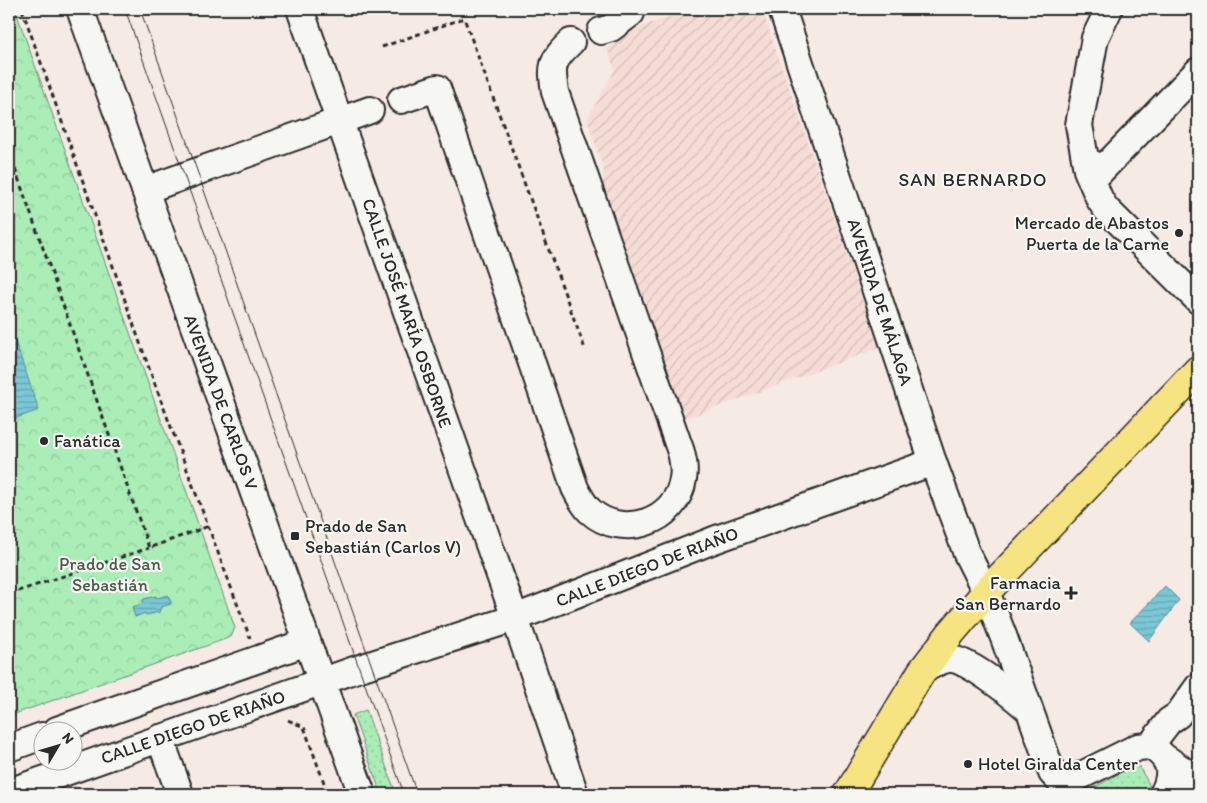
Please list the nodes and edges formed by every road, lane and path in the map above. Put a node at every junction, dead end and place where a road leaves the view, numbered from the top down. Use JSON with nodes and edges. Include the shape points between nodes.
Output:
{"nodes":[{"id":1,"x":22,"y":9,"type":"edge"},
{"id":2,"x":80,"y":9,"type":"edge"},
{"id":3,"x":300,"y":9,"type":"edge"},
{"id":4,"x":1109,"y":9,"type":"edge"},
{"id":5,"x":635,"y":10,"type":"edge"},
{"id":6,"x":788,"y":10,"type":"edge"},
{"id":7,"x":601,"y":31,"type":"dead end"},
{"id":8,"x":570,"y":42,"type":"dead end"},
{"id":9,"x":382,"y":47,"type":"dead end"},
{"id":10,"x":1198,"y":71,"type":"edge"},
{"id":11,"x":401,"y":100,"type":"dead end"},
{"id":12,"x":370,"y":110,"type":"dead end"},
{"id":13,"x":339,"y":120,"type":"junction"},
{"id":14,"x":9,"y":152,"type":"edge"},
{"id":15,"x":1092,"y":180,"type":"junction"},
{"id":16,"x":145,"y":190,"type":"junction"},
{"id":17,"x":1198,"y":300,"type":"edge"},
{"id":18,"x":585,"y":349,"type":"dead end"},
{"id":19,"x":1198,"y":370,"type":"edge"},
{"id":20,"x":933,"y":462,"type":"junction"},
{"id":21,"x":209,"y":526,"type":"junction"},
{"id":22,"x":149,"y":548,"type":"junction"},
{"id":23,"x":986,"y":592,"type":"junction"},
{"id":24,"x":9,"y":594,"type":"edge"},
{"id":25,"x":515,"y":618,"type":"junction"},
{"id":26,"x":251,"y":641,"type":"dead end"},
{"id":27,"x":307,"y":642,"type":"junction"},
{"id":28,"x":922,"y":672,"type":"junction"},
{"id":29,"x":321,"y":682,"type":"junction"},
{"id":30,"x":1198,"y":687,"type":"edge"},
{"id":31,"x":1028,"y":709,"type":"junction"},
{"id":32,"x":286,"y":719,"type":"dead end"},
{"id":33,"x":82,"y":721,"type":"edge"},
{"id":34,"x":160,"y":738,"type":"junction"},
{"id":35,"x":32,"y":740,"type":"edge"},
{"id":36,"x":9,"y":748,"type":"edge"},
{"id":37,"x":1158,"y":753,"type":"junction"},
{"id":38,"x":1065,"y":791,"type":"edge"},
{"id":39,"x":1198,"y":791,"type":"edge"},
{"id":40,"x":9,"y":792,"type":"edge"},
{"id":41,"x":180,"y":794,"type":"edge"},
{"id":42,"x":328,"y":794,"type":"edge"},
{"id":43,"x":362,"y":794,"type":"edge"},
{"id":44,"x":575,"y":794,"type":"edge"},
{"id":45,"x":848,"y":794,"type":"edge"},
{"id":46,"x":1163,"y":794,"type":"edge"}],
"edges":[{"from":1,"to":21,"type":"path","via":[[150,371]]},
{"from":2,"to":16,"type":"street","name":"AVENIDA DE CARLOS V"},
{"from":3,"to":13,"type":"street","name":"CALLE JOSÉ MARÍA OSBORNE"},
{"from":4,"to":15,"type":"street","via":[[1095,38],[1079,125],[1087,170]]},
{"from":5,"to":7,"type":"street","via":[[611,28]]},
{"from":6,"to":20,"type":"street","name":"AVENIDA DE MÁLAGA"},
{"from":8,"to":11,"type":"street","via":[[557,56],[552,72],[555,92],[684,465],[684,478],[673,503],[640,525],[613,524],[590,510],[581,500],[437,88]]},
{"from":9,"to":18,"type":"path","via":[[464,18]]},
{"from":10,"to":15,"type":"street"},
{"from":12,"to":13,"type":"street"},
{"from":13,"to":16,"type":"street"},
{"from":13,"to":25,"type":"street","name":"CALLE JOSÉ MARÍA OSBORNE"},
{"from":14,"to":22,"type":"path"},
{"from":15,"to":17,"type":"street","via":[[1106,209]]},
{"from":16,"to":27,"type":"street","name":"AVENIDA DE CARLOS V"},
{"from":19,"to":23,"type":"main road"},
{"from":20,"to":23,"type":"street","name":"AVENIDA DE MÁLAGA","via":[[967,554]]},
{"from":20,"to":25,"type":"street","name":"CALLE DIEGO DE RIAÑO","via":[[714,540]]},
{"from":21,"to":22,"type":"path"},
{"from":21,"to":26,"type":"path"},
{"from":22,"to":24,"type":"path"},
{"from":23,"to":28,"type":"main road"},
{"from":23,"to":31,"type":"street","name":"AVENIDA DE MÁLAGA"},
{"from":25,"to":29,"type":"street","name":"CALLE DIEGO DE RIAÑO"},
{"from":25,"to":44,"type":"street","name":"CALLE JOSÉ MARÍA OSBORNE"},
{"from":27,"to":29,"type":"street","name":"AVENIDA DE CARLOS V"},
{"from":27,"to":33,"type":"street"},
{"from":28,"to":31,"type":"street","via":[[945,660],[960,660]]},
{"from":28,"to":45,"type":"main road"},
{"from":29,"to":34,"type":"street","name":"CALLE DIEGO DE RIAÑO"},
{"from":29,"to":43,"type":"street","name":"AVENIDA DE CARLOS V"},
{"from":30,"to":37,"type":"street","via":[[1178,715],[1169,721]]},
{"from":31,"to":38,"type":"street","name":"AVENIDA DE MÁLAGA","via":[[1052,773]]},
{"from":32,"to":42,"type":"path","via":[[304,726]]},
{"from":34,"to":40,"type":"street","name":"CALLE DIEGO DE RIAÑO"},
{"from":34,"to":41,"type":"street"},
{"from":35,"to":36,"type":"street"},
{"from":37,"to":38,"type":"street","via":[[1138,747],[1078,777]]},
{"from":37,"to":39,"type":"street","via":[[1183,770]]},
{"from":37,"to":46,"type":"street","via":[[1169,770]]}]}
